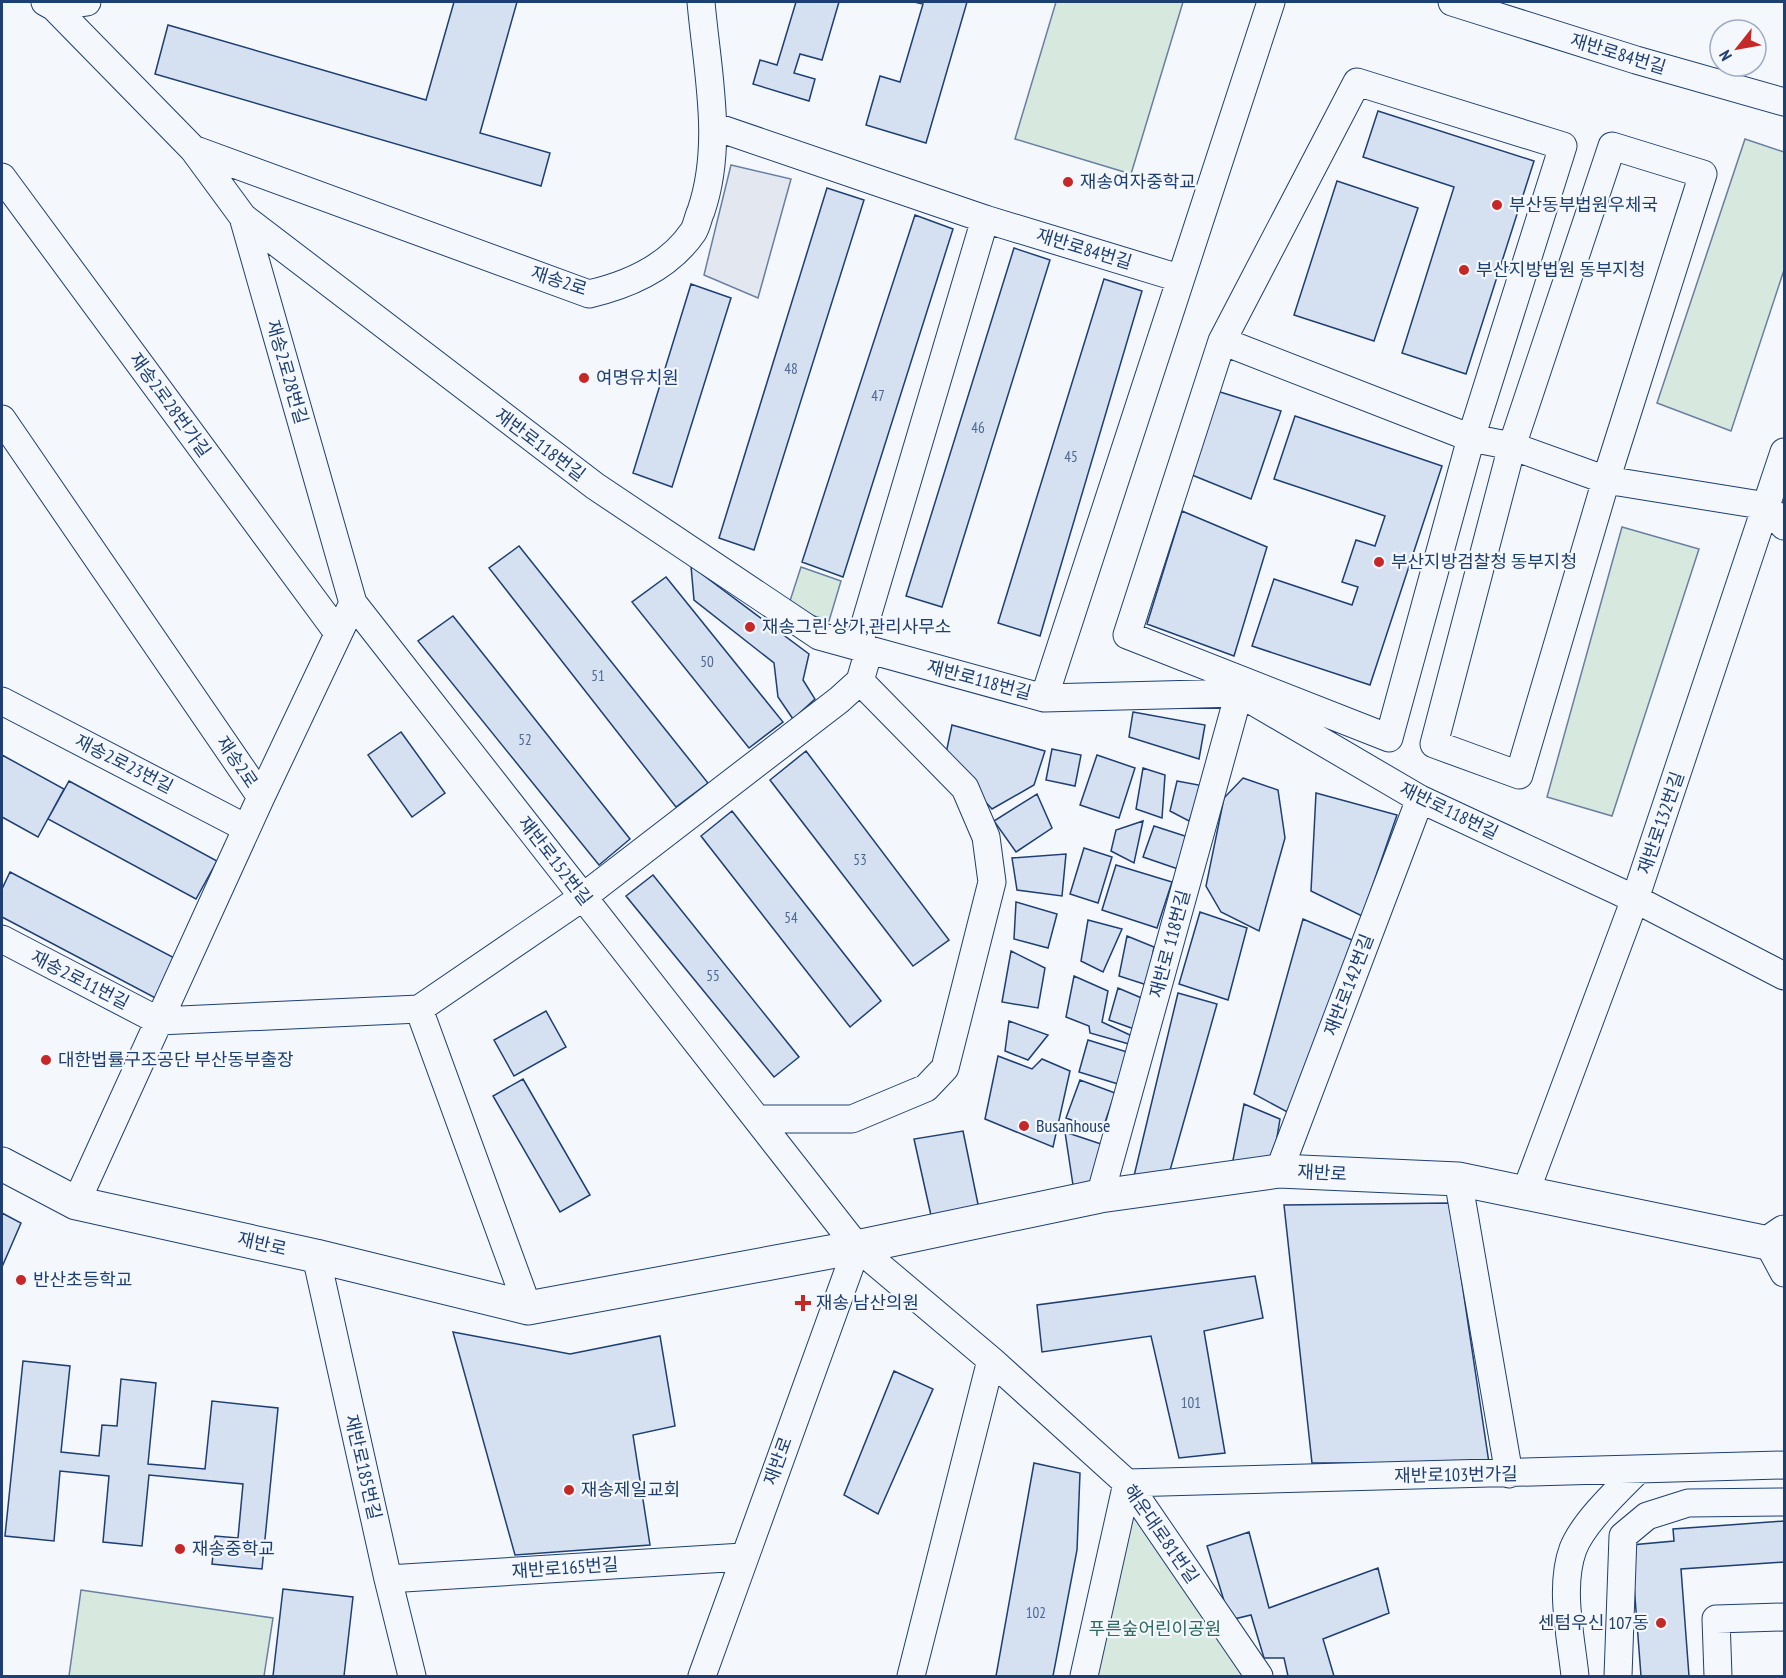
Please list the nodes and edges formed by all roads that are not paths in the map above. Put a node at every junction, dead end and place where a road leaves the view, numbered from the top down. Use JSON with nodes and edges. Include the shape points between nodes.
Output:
{"nodes":[{"id":1,"x":87,"y":2,"type":"edge"},
{"id":2,"x":701,"y":2,"type":"edge"},
{"id":3,"x":1271,"y":2,"type":"edge"},
{"id":4,"x":1452,"y":2,"type":"edge"},
{"id":5,"x":50,"y":4,"type":"edge"},
{"id":6,"x":1785,"y":102,"type":"edge"},
{"id":7,"x":713,"y":126,"type":"junction"},
{"id":8,"x":193,"y":149,"type":"junction"},
{"id":9,"x":2,"y":177,"type":"edge"},
{"id":10,"x":243,"y":217,"type":"junction"},
{"id":11,"x":985,"y":219,"type":"junction"},
{"id":12,"x":1179,"y":278,"type":"junction"},
{"id":13,"x":1222,"y":341,"type":"junction"},
{"id":14,"x":2,"y":419,"type":"edge"},
{"id":15,"x":1470,"y":438,"type":"junction"},
{"id":16,"x":1512,"y":446,"type":"junction"},
{"id":17,"x":1785,"y":452,"type":"edge"},
{"id":18,"x":1606,"y":480,"type":"junction"},
{"id":19,"x":1776,"y":516,"type":"edge"},
{"id":20,"x":353,"y":603,"type":"junction"},
{"id":21,"x":338,"y":633,"type":"junction"},
{"id":22,"x":863,"y":648,"type":"junction"},
{"id":23,"x":860,"y":681,"type":"junction"},
{"id":24,"x":1239,"y":693,"type":"junction"},
{"id":25,"x":1044,"y":698,"type":"junction"},
{"id":26,"x":2,"y":701,"type":"edge"},
{"id":27,"x":261,"y":797,"type":"junction"},
{"id":28,"x":1420,"y":799,"type":"junction"},
{"id":29,"x":246,"y":828,"type":"junction"},
{"id":30,"x":583,"y":897,"type":"junction"},
{"id":31,"x":1635,"y":899,"type":"junction"},
{"id":32,"x":2,"y":939,"type":"edge"},
{"id":33,"x":1785,"y":976,"type":"edge"},
{"id":34,"x":419,"y":1009,"type":"junction"},
{"id":35,"x":159,"y":1021,"type":"junction"},
{"id":36,"x":757,"y":1119,"type":"junction"},
{"id":37,"x":2,"y":1164,"type":"edge"},
{"id":38,"x":1279,"y":1171,"type":"junction"},
{"id":39,"x":1458,"y":1179,"type":"junction"},
{"id":40,"x":1526,"y":1191,"type":"junction"},
{"id":41,"x":1100,"y":1196,"type":"junction"},
{"id":42,"x":76,"y":1203,"type":"junction"},
{"id":43,"x":1776,"y":1238,"type":"edge"},
{"id":44,"x":857,"y":1247,"type":"junction"},
{"id":45,"x":316,"y":1256,"type":"junction"},
{"id":46,"x":1785,"y":1273,"type":"edge"},
{"id":47,"x":528,"y":1308,"type":"junction"},
{"id":48,"x":991,"y":1360,"type":"junction"},
{"id":49,"x":1785,"y":1465,"type":"edge"},
{"id":50,"x":1637,"y":1471,"type":"junction"},
{"id":51,"x":1509,"y":1474,"type":"junction"},
{"id":52,"x":1127,"y":1483,"type":"junction"},
{"id":53,"x":1785,"y":1502,"type":"edge"},
{"id":54,"x":743,"y":1557,"type":"junction"},
{"id":55,"x":388,"y":1579,"type":"junction"},
{"id":56,"x":1784,"y":1617,"type":"edge"},
{"id":57,"x":412,"y":1677,"type":"edge"},
{"id":58,"x":702,"y":1677,"type":"edge"},
{"id":59,"x":911,"y":1677,"type":"edge"},
{"id":60,"x":1083,"y":1677,"type":"edge"},
{"id":61,"x":1259,"y":1677,"type":"edge"},
{"id":62,"x":1575,"y":1677,"type":"edge"},
{"id":63,"x":1618,"y":1677,"type":"edge"},
{"id":64,"x":1718,"y":1677,"type":"edge"}],
"edges":[{"from":1,"to":5,"type":"street"},
{"from":2,"to":7,"type":"street","name":"재송2로"},
{"from":3,"to":12,"type":"street"},
{"from":4,"to":6,"type":"street","name":"재반로84번길"},
{"from":5,"to":8,"type":"street","name":"재송2로28번길"},
{"from":7,"to":8,"type":"street","name":"재송2로","via":[[710,184],[693,231],[667,260],[623,286],[589,294]]},
{"from":7,"to":11,"type":"street","name":"재반로84번길"},
{"from":8,"to":10,"type":"street","name":"재송2로28번길"},
{"from":9,"to":21,"type":"street","name":"재송2로28번가길"},
{"from":10,"to":20,"type":"street","name":"재송2로28번길"},
{"from":10,"to":22,"type":"street","name":"재반로118번길","via":[[595,486],[819,636]]},
{"from":11,"to":12,"type":"street","name":"재반로84번길"},
{"from":11,"to":22,"type":"street"},
{"from":12,"to":25,"type":"street"},
{"from":13,"to":15,"type":"street"},
{"from":13,"to":15,"type":"street","via":[[1357,82],[1563,146]]},
{"from":13,"to":15,"type":"street","via":[[1127,635],[1389,738]]},
{"from":14,"to":27,"type":"street","name":"재송2로"},
{"from":15,"to":16,"type":"street"},
{"from":16,"to":18,"type":"street"},
{"from":16,"to":18,"type":"street","via":[[1434,744],[1519,775]]},
{"from":16,"to":18,"type":"street","via":[[1612,146],[1703,174]]},
{"from":17,"to":19,"type":"street","name":"재반로132번길"},
{"from":18,"to":19,"type":"street"},
{"from":19,"to":31,"type":"street","name":"재반로132번길"},
{"from":20,"to":21,"type":"street"},
{"from":20,"to":30,"type":"street","name":"재반로152번길"},
{"from":21,"to":27,"type":"street"},
{"from":22,"to":23,"type":"street"},
{"from":22,"to":25,"type":"street","name":"재반로118번길"},
{"from":23,"to":30,"type":"street"},
{"from":23,"to":36,"type":"street","via":[[965,788],[986,837],[992,882],[945,1068],[926,1088],[852,1119]]},
{"from":24,"to":25,"type":"street","name":"재반로118번길"},
{"from":24,"to":28,"type":"street","name":"재반로118번길"},
{"from":24,"to":41,"type":"street","name":"재반로 118번길"},
{"from":26,"to":29,"type":"street","name":"재송2로23번길"},
{"from":27,"to":29,"type":"street","name":"재송2로"},
{"from":28,"to":31,"type":"street","name":"재반로118번길"},
{"from":28,"to":38,"type":"street","name":"재반로142번길"},
{"from":29,"to":35,"type":"street","name":"재송2로"},
{"from":30,"to":34,"type":"street"},
{"from":30,"to":36,"type":"street","name":"재반로152번길"},
{"from":31,"to":33,"type":"street","name":"재반로118번길"},
{"from":31,"to":40,"type":"street","name":"재반로132번길"},
{"from":32,"to":35,"type":"street","name":"재송2로11번길"},
{"from":34,"to":35,"type":"street"},
{"from":34,"to":47,"type":"street"},
{"from":35,"to":42,"type":"street","name":"재송2로"},
{"from":36,"to":44,"type":"street","name":"재반로152번길"},
{"from":37,"to":42,"type":"main road","name":"재반로"},
{"from":38,"to":39,"type":"main road","name":"재반로"},
{"from":38,"to":41,"type":"main road","name":"재반로"},
{"from":39,"to":40,"type":"main road","name":"재반로"},
{"from":39,"to":51,"type":"street"},
{"from":40,"to":43,"type":"main road","name":"재반로"},
{"from":41,"to":44,"type":"main road","name":"재반로"},
{"from":42,"to":45,"type":"main road","name":"재반로"},
{"from":43,"to":46,"type":"street"},
{"from":44,"to":47,"type":"main road","name":"재반로"},
{"from":44,"to":48,"type":"street","name":"해운대로81번길"},
{"from":44,"to":54,"type":"street","name":"재반로"},
{"from":45,"to":47,"type":"main road","name":"재반로"},
{"from":45,"to":55,"type":"street","name":"재반로185번길"},
{"from":48,"to":52,"type":"street","name":"해운대로81번길"},
{"from":48,"to":59,"type":"street"},
{"from":49,"to":50,"type":"street","name":"재반로103번가길"},
{"from":50,"to":51,"type":"street","name":"재반로103번가길"},
{"from":50,"to":62,"type":"street","via":[[1603,1506],[1574,1548],[1567,1589]]},
{"from":51,"to":52,"type":"street","name":"재반로103번가길"},
{"from":52,"to":60,"type":"street"},
{"from":52,"to":61,"type":"street","name":"해운대로81번길"},
{"from":53,"to":63,"type":"street","via":[[1688,1503],[1647,1516],[1623,1536]]},
{"from":54,"to":55,"type":"street","name":"재반로165번길"},
{"from":54,"to":58,"type":"street","name":"재반로"},
{"from":55,"to":57,"type":"street","name":"재반로185번길"},
{"from":56,"to":64,"type":"street","via":[[1716,1619]]}]}
